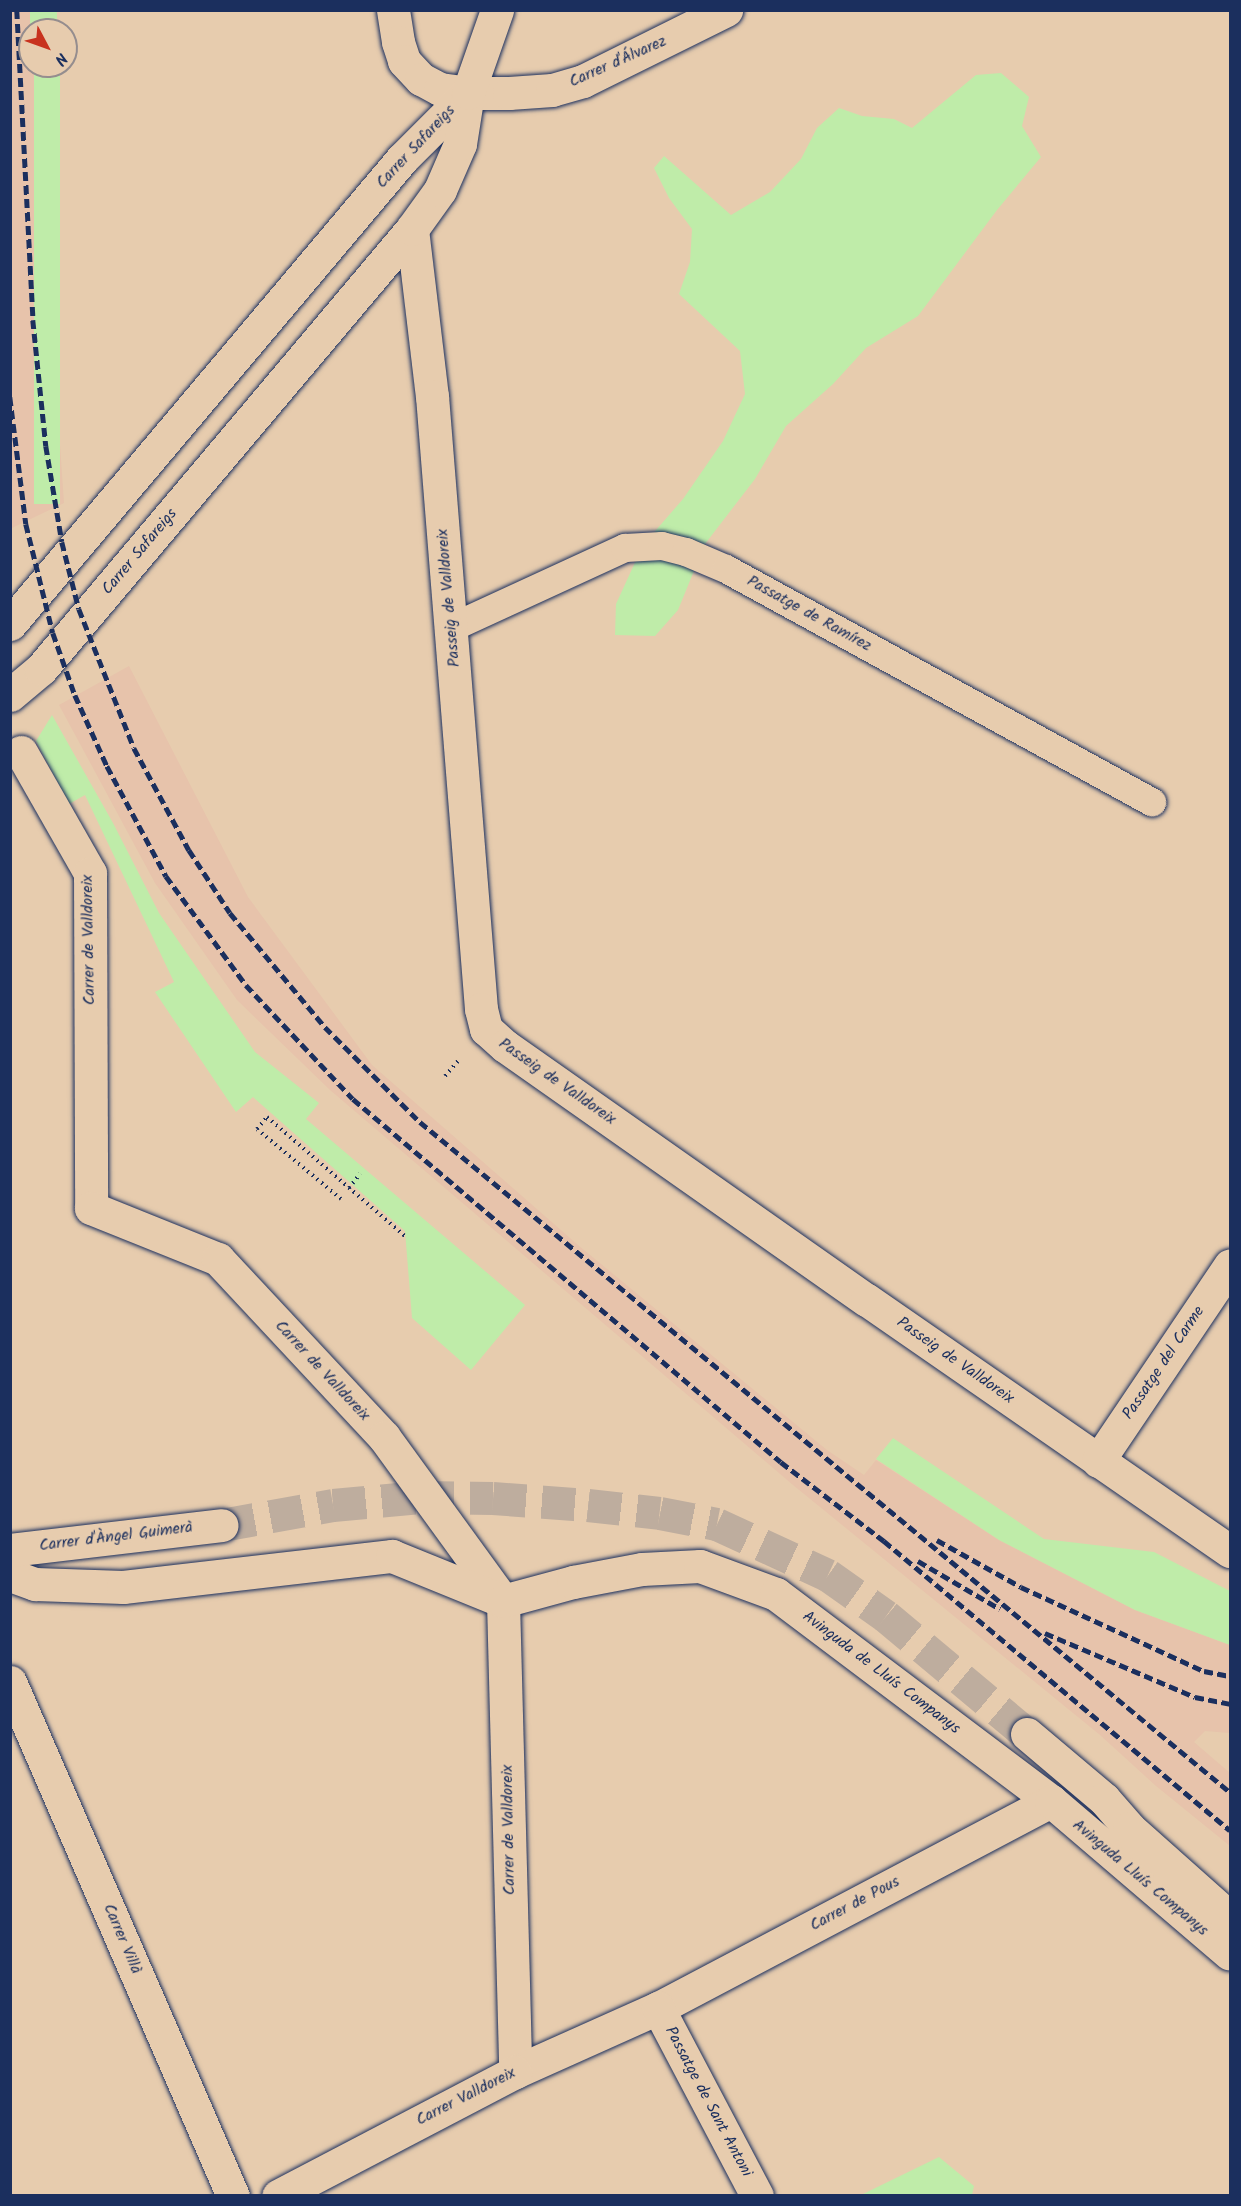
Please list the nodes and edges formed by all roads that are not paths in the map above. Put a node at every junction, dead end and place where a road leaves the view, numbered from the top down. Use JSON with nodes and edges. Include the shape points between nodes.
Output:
{"nodes":[{"id":1,"x":393,"y":10,"type":"edge"},
{"id":2,"x":497,"y":10,"type":"edge"},
{"id":3,"x":726,"y":10,"type":"edge"},
{"id":4,"x":468,"y":93,"type":"junction"},
{"id":5,"x":412,"y":229,"type":"junction"},
{"id":6,"x":10,"y":624,"type":"edge"},
{"id":7,"x":451,"y":628,"type":"junction"},
{"id":8,"x":10,"y":695,"type":"edge"},
{"id":9,"x":21,"y":752,"type":"dead end"},
{"id":10,"x":1152,"y":802,"type":"dead end"},
{"id":11,"x":1230,"y":1265,"type":"edge"},
{"id":12,"x":1098,"y":1461,"type":"junction"},
{"id":13,"x":222,"y":1525,"type":"tunnel mouth"},
{"id":14,"x":10,"y":1550,"type":"edge"},
{"id":15,"x":1230,"y":1551,"type":"edge"},
{"id":16,"x":10,"y":1575,"type":"edge"},
{"id":17,"x":503,"y":1601,"type":"junction"},
{"id":18,"x":10,"y":1682,"type":"edge"},
{"id":19,"x":1027,"y":1734,"type":"tunnel mouth"},
{"id":20,"x":1051,"y":1801,"type":"junction"},
{"id":21,"x":1230,"y":1918,"type":"edge"},
{"id":22,"x":1230,"y":1954,"type":"edge"},
{"id":23,"x":658,"y":2008,"type":"junction"},
{"id":24,"x":514,"y":2072,"type":"junction"},
{"id":25,"x":232,"y":2196,"type":"edge"},
{"id":26,"x":278,"y":2196,"type":"edge"},
{"id":27,"x":757,"y":2196,"type":"edge"}],
"edges":[{"from":1,"to":4,"type":"street","via":[[398,42],[410,70],[440,89]]},
{"from":2,"to":4,"type":"street"},
{"from":3,"to":4,"type":"street","name":"Carrer d'Álvarez","via":[[583,81],[552,90]]},
{"from":4,"to":5,"type":"street","name":"Carrer Safareigs","via":[[460,144],[440,190]]},
{"from":4,"to":6,"type":"street","name":"Carrer Safareigs","via":[[402,159]]},
{"from":5,"to":7,"type":"street","name":"Passeig de Valldoreix","via":[[432,396]]},
{"from":5,"to":8,"type":"street","name":"Carrer Safareigs","via":[[42,669]]},
{"from":7,"to":10,"type":"lane","name":"Passatge de Ramírez","via":[[624,548],[662,546],[687,552],[726,569]]},
{"from":7,"to":12,"type":"street","name":"Passeig de Valldoreix","via":[[481,1009],[486,1029]]},
{"from":9,"to":17,"type":"street","name":"Carrer de Valldoreix","via":[[90,873],[91,1208],[218,1259],[384,1437]]},
{"from":11,"to":12,"type":"street","name":"Passatge del Carme"},
{"from":12,"to":15,"type":"street","name":"Passeig de Valldoreix"},
{"from":13,"to":14,"type":"street","name":"Carrer d'Àngel Guimerà"},
{"from":16,"to":17,"type":"street","via":[[35,1584],[123,1587],[392,1556]]},
{"from":17,"to":20,"type":"street","name":"Avinguda de Lluís Companys","via":[[642,1569],[700,1566],[776,1594]]},
{"from":17,"to":24,"type":"street","name":"Carrer de Valldoreix"},
{"from":18,"to":25,"type":"street","name":"Carrer Villà"},
{"from":19,"to":21,"type":"street","via":[[1104,1799],[1129,1828]]},
{"from":20,"to":22,"type":"street","name":"Avinguda Lluís Companys"},
{"from":20,"to":23,"type":"street","name":"Carrer de Pous"},
{"from":23,"to":24,"type":"street","name":"Carrer Valldoreix"},
{"from":23,"to":27,"type":"street","name":"Passatge de Sant Antoni"},
{"from":24,"to":26,"type":"street","name":"Carrer Valldoreix"}]}
